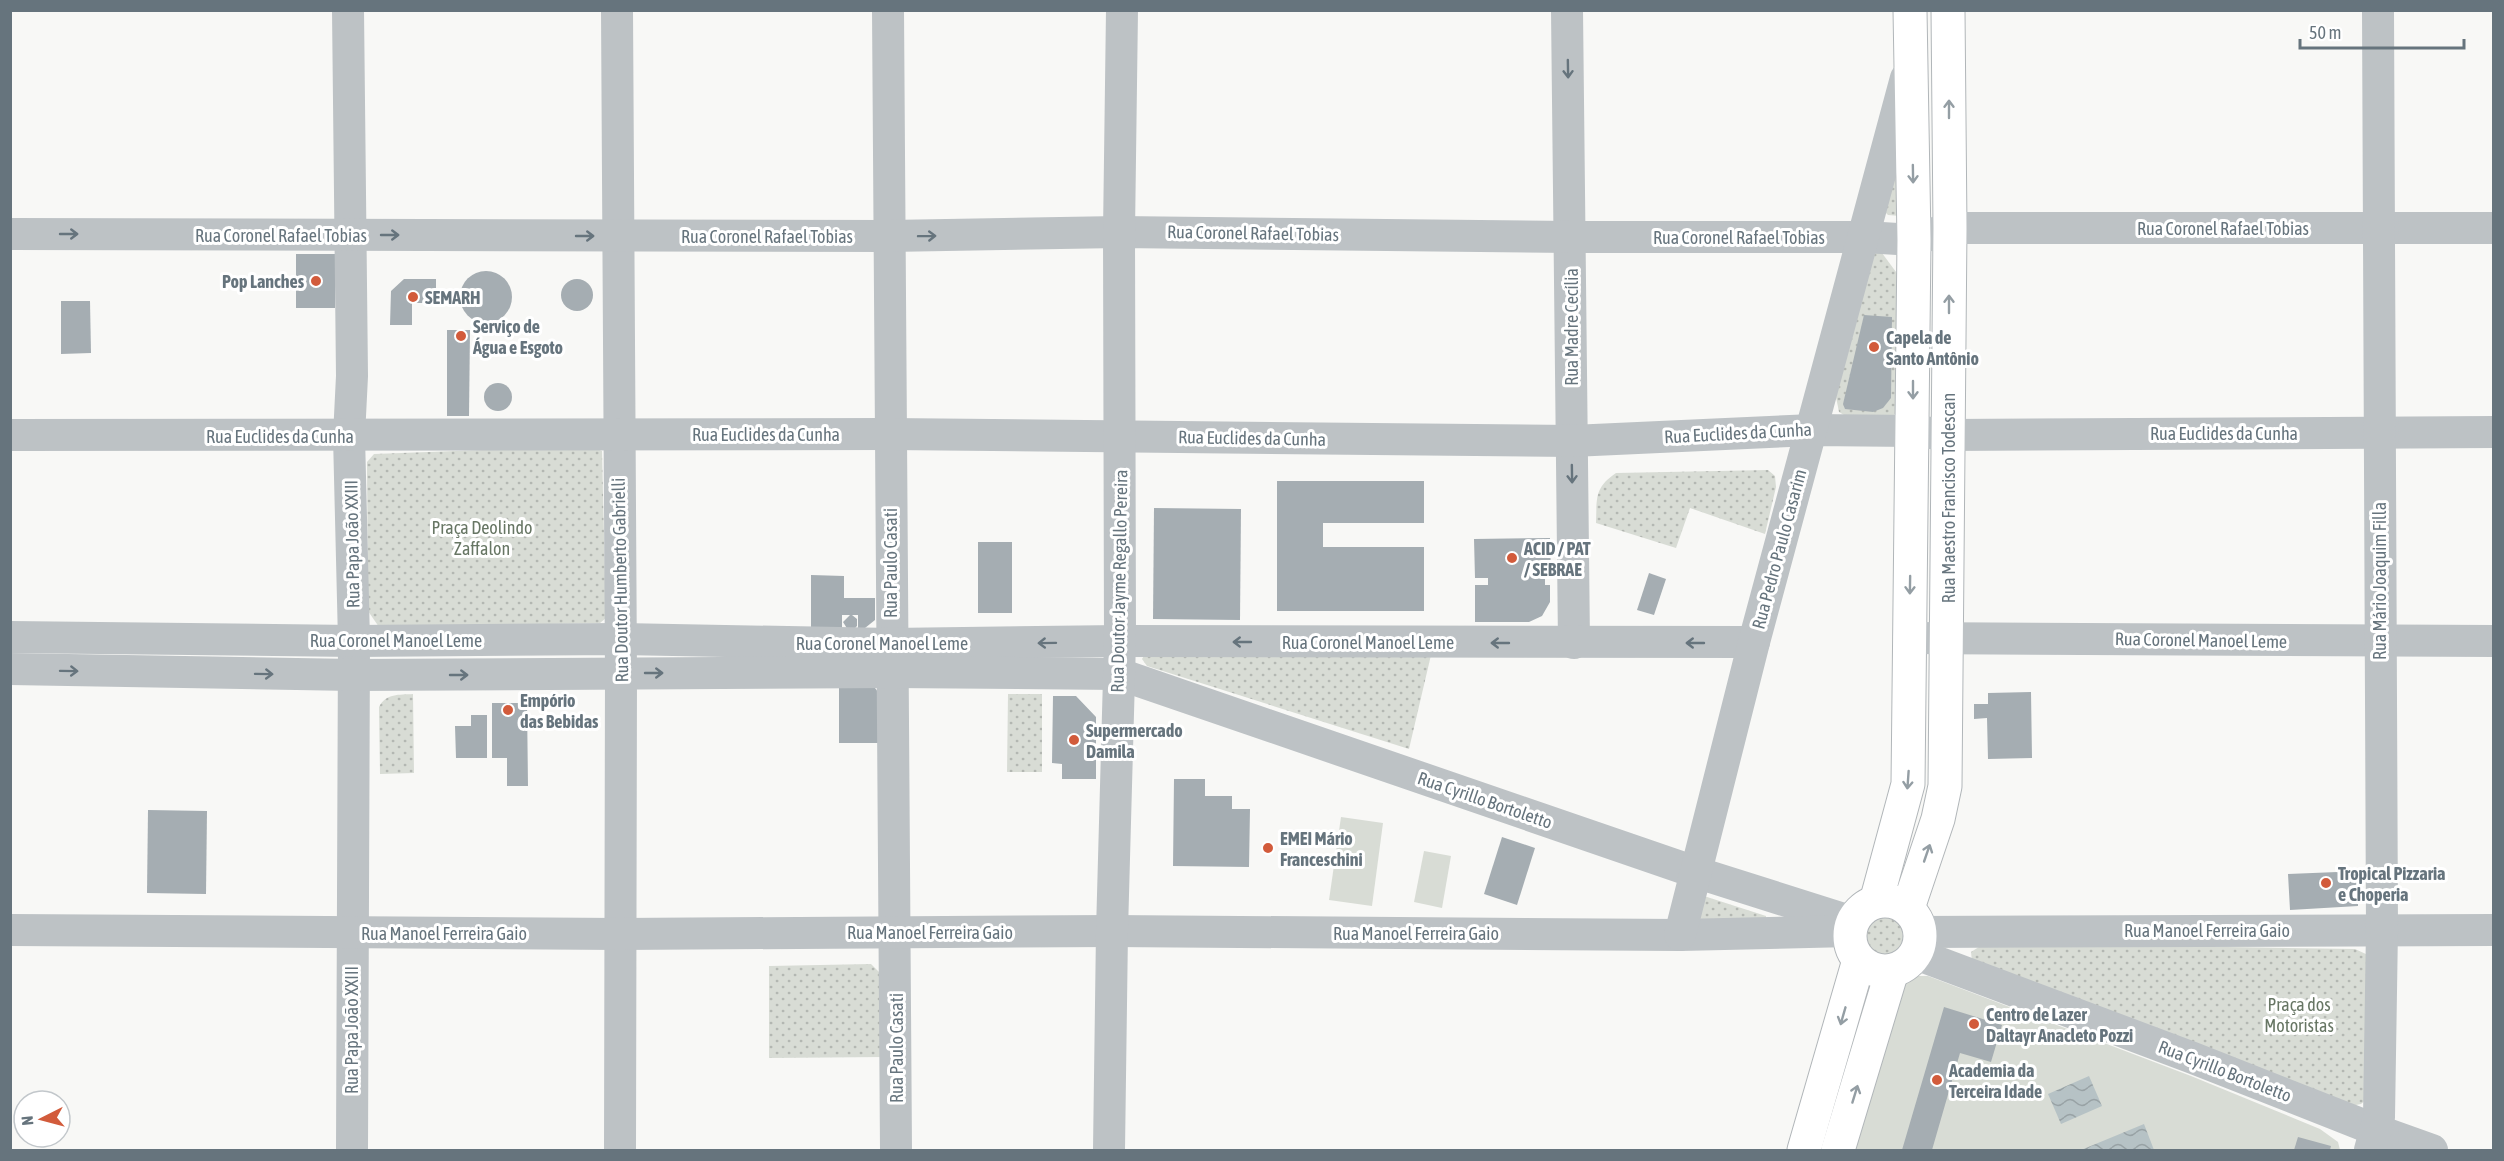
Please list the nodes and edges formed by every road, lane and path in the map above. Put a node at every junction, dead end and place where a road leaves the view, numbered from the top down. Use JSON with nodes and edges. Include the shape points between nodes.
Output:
{"nodes":[{"id":1,"x":348,"y":10,"type":"edge"},
{"id":2,"x":617,"y":10,"type":"edge"},
{"id":3,"x":888,"y":10,"type":"edge"},
{"id":4,"x":1122,"y":10,"type":"edge"},
{"id":5,"x":1567,"y":10,"type":"edge"},
{"id":6,"x":1910,"y":10,"type":"edge"},
{"id":7,"x":1948,"y":10,"type":"edge"},
{"id":8,"x":2378,"y":10,"type":"edge"},
{"id":9,"x":1911,"y":59,"type":"junction"},
{"id":10,"x":1950,"y":228,"type":"junction"},
{"id":11,"x":2378,"y":228,"type":"junction"},
{"id":12,"x":2493,"y":228,"type":"edge"},
{"id":13,"x":1119,"y":232,"type":"junction"},
{"id":14,"x":10,"y":234,"type":"edge"},
{"id":15,"x":351,"y":235,"type":"junction"},
{"id":16,"x":618,"y":236,"type":"junction"},
{"id":17,"x":889,"y":237,"type":"junction"},
{"id":18,"x":1570,"y":237,"type":"junction"},
{"id":19,"x":1865,"y":237,"type":"junction"},
{"id":20,"x":1914,"y":240,"type":"junction"},
{"id":21,"x":1813,"y":430,"type":"junction"},
{"id":22,"x":1913,"y":431,"type":"junction"},
{"id":23,"x":2379,"y":432,"type":"junction"},
{"id":24,"x":2493,"y":432,"type":"edge"},
{"id":25,"x":618,"y":434,"type":"junction"},
{"id":26,"x":890,"y":434,"type":"junction"},
{"id":27,"x":10,"y":435,"type":"edge"},
{"id":28,"x":1949,"y":435,"type":"junction"},
{"id":29,"x":349,"y":436,"type":"junction"},
{"id":30,"x":1121,"y":436,"type":"junction"},
{"id":31,"x":1572,"y":441,"type":"junction"},
{"id":32,"x":10,"y":638,"type":"edge"},
{"id":33,"x":1948,"y":638,"type":"junction"},
{"id":34,"x":621,"y":639,"type":"junction"},
{"id":35,"x":1909,"y":639,"type":"junction"},
{"id":36,"x":2493,"y":640,"type":"edge"},
{"id":37,"x":354,"y":641,"type":"junction"},
{"id":38,"x":1120,"y":641,"type":"junction"},
{"id":39,"x":1754,"y":642,"type":"junction"},
{"id":40,"x":2379,"y":642,"type":"junction"},
{"id":41,"x":1575,"y":643,"type":"junction"},
{"id":42,"x":891,"y":658,"type":"junction"},
{"id":43,"x":10,"y":669,"type":"edge"},
{"id":44,"x":621,"y":673,"type":"junction"},
{"id":45,"x":1119,"y":674,"type":"junction"},
{"id":46,"x":353,"y":675,"type":"junction"},
{"id":47,"x":1695,"y":872,"type":"junction"},
{"id":48,"x":1860,"y":929,"type":"junction"},
{"id":49,"x":2382,"y":929,"type":"junction"},
{"id":50,"x":10,"y":930,"type":"edge"},
{"id":51,"x":2493,"y":930,"type":"edge"},
{"id":52,"x":1112,"y":931,"type":"junction"},
{"id":53,"x":351,"y":933,"type":"junction"},
{"id":54,"x":896,"y":933,"type":"junction"},
{"id":55,"x":620,"y":934,"type":"junction"},
{"id":56,"x":1680,"y":936,"type":"junction"},
{"id":57,"x":1909,"y":941,"type":"junction"},
{"id":58,"x":2373,"y":1141,"type":"edge"},
{"id":59,"x":352,"y":1150,"type":"edge"},
{"id":60,"x":620,"y":1150,"type":"edge"},
{"id":61,"x":896,"y":1150,"type":"edge"},
{"id":62,"x":1109,"y":1150,"type":"edge"},
{"id":63,"x":1804,"y":1150,"type":"edge"},
{"id":64,"x":1838,"y":1150,"type":"edge"},
{"id":65,"x":2432,"y":1150,"type":"edge"}],
"edges":[{"from":1,"to":15,"type":"street","name":"Rua Papa João XXIII"},
{"from":2,"to":16,"type":"street","name":"Rua Doutor Humberto Gabrielli"},
{"from":3,"to":17,"type":"street","name":"Rua Paulo Casati"},
{"from":4,"to":13,"type":"street","name":"Rua Doutor Jayme Regallo Pereira"},
{"from":5,"to":18,"type":"street","name":"Rua Madre Cecília","one_way":true},
{"from":6,"to":9,"type":"main road","name":"Rua Maestro Francisco Todescan"},
{"from":10,"to":7,"type":"main road","name":"Rua Maestro Francisco Todescan","one_way":true},
{"from":8,"to":11,"type":"street","name":"Rua Mário Joaquim Filla"},
{"from":9,"to":19,"type":"street","name":"Rua Pedro Paulo Casarim"},
{"from":9,"to":20,"type":"main road","name":"Rua Maestro Francisco Todescan","one_way":true},
{"from":10,"to":11,"type":"street","name":"Rua Coronel Rafael Tobias"},
{"from":10,"to":20,"type":"street","name":"Rua Coronel Rafael Tobias"},
{"from":28,"to":10,"type":"main road","name":"Rua Maestro Francisco Todescan","one_way":true},
{"from":11,"to":12,"type":"street","name":"Rua Coronel Rafael Tobias"},
{"from":11,"to":23,"type":"street","name":"Rua Mário Joaquim Filla"},
{"from":17,"to":13,"type":"street","name":"Rua Coronel Rafael Tobias","one_way":true},
{"from":13,"to":18,"type":"street","name":"Rua Coronel Rafael Tobias"},
{"from":13,"to":30,"type":"street","name":"Rua Doutor Jayme Regallo Pereira"},
{"from":14,"to":15,"type":"street","name":"Rua Coronel Rafael Tobias","one_way":true},
{"from":15,"to":16,"type":"street","name":"Rua Coronel Rafael Tobias","one_way":true},
{"from":15,"to":29,"type":"street","name":"Rua Papa João XXIII"},
{"from":16,"to":17,"type":"street","name":"Rua Coronel Rafael Tobias"},
{"from":16,"to":25,"type":"street","name":"Rua Doutor Humberto Gabrielli"},
{"from":17,"to":26,"type":"street","name":"Rua Paulo Casati"},
{"from":18,"to":19,"type":"street","name":"Rua Coronel Rafael Tobias"},
{"from":18,"to":31,"type":"street","name":"Rua Madre Cecília"},
{"from":19,"to":20,"type":"street","name":"Rua Coronel Rafael Tobias"},
{"from":19,"to":21,"type":"street","name":"Rua Pedro Paulo Casarim"},
{"from":20,"to":22,"type":"main road","name":"Rua Maestro Francisco Todescan","one_way":true},
{"from":21,"to":22,"type":"street","name":"Rua Euclides da Cunha"},
{"from":21,"to":31,"type":"street","name":"Rua Euclides da Cunha"},
{"from":21,"to":39,"type":"street","name":"Rua Pedro Paulo Casarim"},
{"from":22,"to":28,"type":"street","name":"Rua Euclides da Cunha"},
{"from":22,"to":35,"type":"main road","name":"Rua Maestro Francisco Todescan","one_way":true},
{"from":23,"to":24,"type":"street","name":"Rua Euclides da Cunha"},
{"from":23,"to":28,"type":"street","name":"Rua Euclides da Cunha"},
{"from":23,"to":40,"type":"street","name":"Rua Mário Joaquim Filla"},
{"from":25,"to":26,"type":"street","name":"Rua Euclides da Cunha"},
{"from":25,"to":29,"type":"street","name":"Rua Euclides da Cunha"},
{"from":25,"to":34,"type":"street","name":"Rua Doutor Humberto Gabrielli"},
{"from":26,"to":30,"type":"street","name":"Rua Euclides da Cunha"},
{"from":26,"to":42,"type":"street","name":"Rua Paulo Casati"},
{"from":27,"to":29,"type":"street","name":"Rua Euclides da Cunha"},
{"from":28,"to":33,"type":"main road","name":"Rua Maestro Francisco Todescan"},
{"from":29,"to":37,"type":"street","name":"Rua Papa João XXIII"},
{"from":30,"to":31,"type":"street","name":"Rua Euclides da Cunha"},
{"from":30,"to":38,"type":"street","name":"Rua Doutor Jayme Regallo Pereira"},
{"from":31,"to":41,"type":"street","name":"Rua Madre Cecília","one_way":true},
{"from":32,"to":37,"type":"street","name":"Rua Coronel Manoel Leme"},
{"from":33,"to":35,"type":"street","name":"Rua Coronel Manoel Leme"},
{"from":33,"to":40,"type":"street","name":"Rua Coronel Manoel Leme"},
{"from":57,"to":33,"type":"main road","name":"Rua Maestro Francisco Todescan","one_way":true,"via":[[1946,786]]},
{"from":34,"to":37,"type":"street","name":"Rua Coronel Manoel Leme"},
{"from":34,"to":42,"type":"street","name":"Rua Coronel Manoel Leme"},
{"from":34,"to":44,"type":"street","name":"Rua Doutor Humberto Gabrielli"},
{"from":35,"to":48,"type":"main road","name":"Rua Maestro Francisco Todescan","one_way":true,"via":[[1908,784]]},
{"from":36,"to":40,"type":"street","name":"Rua Coronel Manoel Leme"},
{"from":37,"to":46,"type":"street","name":"Rua Papa João XXIII"},
{"from":41,"to":38,"type":"street","name":"Rua Coronel Manoel Leme","one_way":true},
{"from":38,"to":42,"type":"street","name":"Rua Coronel Manoel Leme","one_way":true},
{"from":38,"to":45,"type":"street","name":"Rua Doutor Jayme Regallo Pereira"},
{"from":39,"to":41,"type":"street","name":"Rua Coronel Manoel Leme","one_way":true},
{"from":39,"to":47,"type":"street","name":"Rua Pedro Paulo Casarim"},
{"from":40,"to":49,"type":"street","name":"Rua Mário Joaquim Filla"},
{"from":44,"to":42,"type":"street","name":"Rua Coronel Manoel Leme","one_way":true},
{"from":42,"to":45,"type":"street","name":"Rua Coronel Manoel Leme"},
{"from":42,"to":54,"type":"street","name":"Rua Paulo Casati"},
{"from":43,"to":46,"type":"street","name":"Rua Coronel Manoel Leme","one_way":true},
{"from":46,"to":44,"type":"street","name":"Rua Coronel Manoel Leme","one_way":true},
{"from":44,"to":55,"type":"street","name":"Rua Doutor Humberto Gabrielli"},
{"from":45,"to":47,"type":"street","name":"Rua Cyrillo Bortoletto"},
{"from":45,"to":52,"type":"street","name":"Rua Doutor Jayme Regallo Pereira"},
{"from":46,"to":53,"type":"street","name":"Rua Papa João XXIII"},
{"from":47,"to":48,"type":"street","name":"Rua Cyrillo Bortoletto"},
{"from":47,"to":56,"type":"street","name":"Rua Pedro Paulo Casarim"},
{"from":48,"to":56,"type":"street","name":"Rua Manoel Ferreira Gaio"},
{"from":48,"to":57,"type":"main road","via":[[1898,903]]},
{"from":48,"to":57,"type":"main road","via":[[1874,970]]},
{"from":48,"to":63,"type":"main road","name":"Rua Maestro Francisco Todescan","one_way":true},
{"from":49,"to":51,"type":"street","name":"Rua Manoel Ferreira Gaio"},
{"from":49,"to":57,"type":"street","name":"Rua Manoel Ferreira Gaio"},
{"from":49,"to":58,"type":"street","name":"Rua Mário Joaquim Filla","via":[[2379,1117]]},
{"from":50,"to":53,"type":"street","name":"Rua Manoel Ferreira Gaio"},
{"from":52,"to":54,"type":"street","name":"Rua Manoel Ferreira Gaio"},
{"from":52,"to":56,"type":"street","name":"Rua Manoel Ferreira Gaio"},
{"from":52,"to":62,"type":"street","name":"Rua Doutor Jayme Regallo Pereira"},
{"from":53,"to":55,"type":"street","name":"Rua Manoel Ferreira Gaio"},
{"from":53,"to":59,"type":"street","name":"Rua Papa João XXIII"},
{"from":54,"to":55,"type":"street","name":"Rua Manoel Ferreira Gaio"},
{"from":54,"to":61,"type":"street","name":"Rua Paulo Casati"},
{"from":55,"to":60,"type":"street","name":"Rua Doutor Humberto Gabrielli"},
{"from":57,"to":58,"type":"street","name":"Rua Cyrillo Bortoletto","via":[[2193,1058]]},
{"from":64,"to":57,"type":"main road","name":"Rua Maestro Francisco Todescan","one_way":true},
{"from":58,"to":65,"type":"street","name":"Rua Cyrillo Bortoletto"}]}
